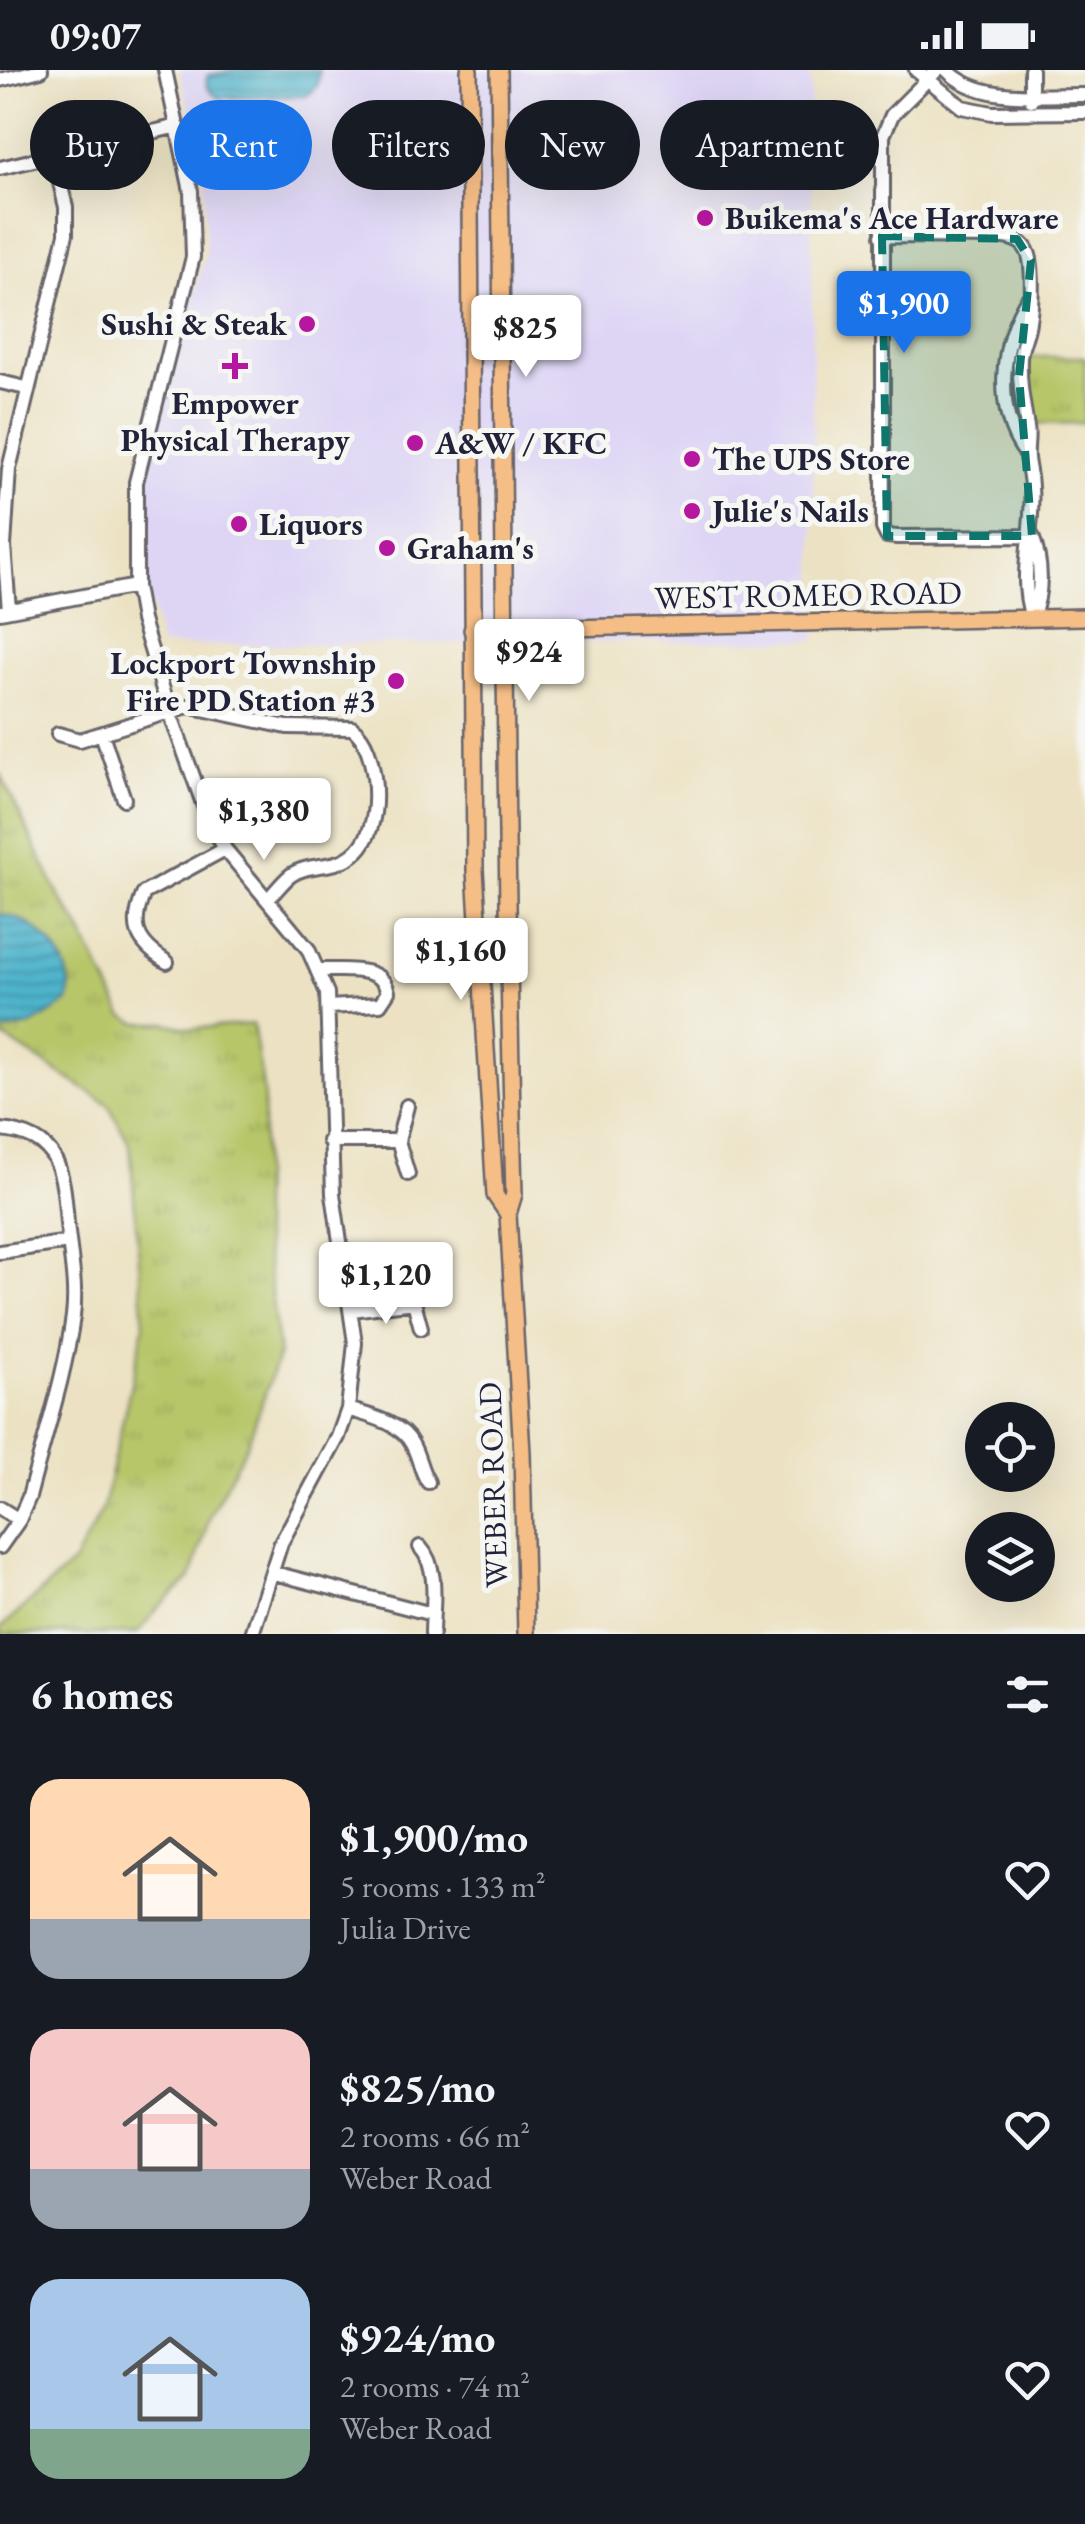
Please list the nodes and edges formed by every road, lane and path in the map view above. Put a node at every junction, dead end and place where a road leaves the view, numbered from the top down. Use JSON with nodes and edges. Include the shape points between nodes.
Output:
{"nodes":[{"id":1,"x":42,"y":70,"type":"edge"},
{"id":2,"x":165,"y":70,"type":"edge"},
{"id":3,"x":469,"y":70,"type":"edge"},
{"id":4,"x":499,"y":70,"type":"edge"},
{"id":5,"x":937,"y":70,"type":"edge"},
{"id":6,"x":947,"y":70,"type":"edge"},
{"id":7,"x":1031,"y":70,"type":"edge"},
{"id":8,"x":921,"y":75,"type":"edge"},
{"id":9,"x":0,"y":80,"type":"edge"},
{"id":10,"x":1031,"y":94,"type":"junction"},
{"id":11,"x":1085,"y":94,"type":"edge"},
{"id":12,"x":174,"y":109,"type":"edge"},
{"id":13,"x":1085,"y":112,"type":"edge"},
{"id":14,"x":1031,"y":113,"type":"junction"},
{"id":15,"x":30,"y":161,"type":"edge"},
{"id":16,"x":0,"y":168,"type":"edge"},
{"id":17,"x":62,"y":190,"type":"edge"},
{"id":18,"x":192,"y":190,"type":"edge"},
{"id":19,"x":882,"y":236,"type":"junction"},
{"id":20,"x":0,"y":382,"type":"edge"},
{"id":21,"x":26,"y":388,"type":"junction"},
{"id":22,"x":1032,"y":536,"type":"junction"},
{"id":23,"x":136,"y":586,"type":"junction"},
{"id":24,"x":4,"y":611,"type":"edge"},
{"id":25,"x":1032,"y":617,"type":"junction"},
{"id":26,"x":1085,"y":617,"type":"edge"},
{"id":27,"x":472,"y":630,"type":"junction"},
{"id":28,"x":506,"y":630,"type":"junction"},
{"id":29,"x":170,"y":713,"type":"junction"},
{"id":30,"x":58,"y":734,"type":"dead end"},
{"id":31,"x":102,"y":734,"type":"junction"},
{"id":32,"x":124,"y":799,"type":"dead end"},
{"id":33,"x":225,"y":850,"type":"junction"},
{"id":34,"x":269,"y":898,"type":"junction"},
{"id":35,"x":167,"y":962,"type":"dead end"},
{"id":36,"x":320,"y":970,"type":"junction"},
{"id":37,"x":328,"y":1007,"type":"junction"},
{"id":38,"x":407,"y":1106,"type":"dead end"},
{"id":39,"x":0,"y":1130,"type":"edge"},
{"id":40,"x":330,"y":1140,"type":"junction"},
{"id":41,"x":398,"y":1141,"type":"junction"},
{"id":42,"x":408,"y":1174,"type":"dead end"},
{"id":43,"x":508,"y":1214,"type":"junction"},
{"id":44,"x":69,"y":1242,"type":"junction"},
{"id":45,"x":0,"y":1252,"type":"edge"},
{"id":46,"x":418,"y":1259,"type":"dead end"},
{"id":47,"x":414,"y":1302,"type":"junction"},
{"id":48,"x":352,"y":1310,"type":"junction"},
{"id":49,"x":421,"y":1328,"type":"dead end"},
{"id":50,"x":348,"y":1408,"type":"junction"},
{"id":51,"x":428,"y":1482,"type":"dead end"},
{"id":52,"x":0,"y":1508,"type":"edge"},
{"id":53,"x":20,"y":1520,"type":"junction"},
{"id":54,"x":0,"y":1547,"type":"edge"},
{"id":55,"x":420,"y":1547,"type":"dead end"},
{"id":56,"x":274,"y":1573,"type":"junction"},
{"id":57,"x":432,"y":1614,"type":"junction"},
{"id":58,"x":252,"y":1634,"type":"edge"},
{"id":59,"x":432,"y":1634,"type":"edge"},
{"id":60,"x":526,"y":1634,"type":"edge"}],
"edges":[{"from":1,"to":9,"type":"street"},
{"from":2,"to":12,"type":"street"},
{"from":3,"to":27,"type":"main road","name":"WEBER ROAD"},
{"from":4,"to":28,"type":"main road","name":"WEBER ROAD"},
{"from":5,"to":8,"type":"street"},
{"from":6,"to":10,"type":"street","via":[[977,89]]},
{"from":7,"to":10,"type":"street"},
{"from":8,"to":14,"type":"street","via":[[962,107]]},
{"from":8,"to":19,"type":"street","via":[[884,136]]},
{"from":10,"to":11,"type":"street"},
{"from":10,"to":14,"type":"street"},
{"from":13,"to":14,"type":"street"},
{"from":15,"to":16,"type":"street"},
{"from":17,"to":21,"type":"street","via":[[66,234]]},
{"from":18,"to":23,"type":"street","via":[[192,258],[136,482]]},
{"from":19,"to":22,"type":"street","via":[[887,536]]},
{"from":19,"to":22,"type":"street","via":[[1017,239],[1026,246],[1030,296],[1016,316],[1004,377],[1032,488]]},
{"from":20,"to":21,"type":"street"},
{"from":21,"to":24,"type":"street","via":[[5,505]]},
{"from":22,"to":25,"type":"street","via":[[1039,553],[1039,600]]},
{"from":23,"to":24,"type":"street"},
{"from":23,"to":29,"type":"street"},
{"from":25,"to":26,"type":"main road","name":"WEST ROMEO ROAD"},
{"from":25,"to":28,"type":"main road","name":"WEST ROMEO ROAD"},
{"from":27,"to":28,"type":"main road","name":"WEST ROMEO ROAD"},
{"from":27,"to":43,"type":"main road","name":"WEBER ROAD","via":[[475,870],[495,1195]]},
{"from":28,"to":43,"type":"main road","name":"WEBER ROAD","via":[[514,1194]]},
{"from":29,"to":31,"type":"street"},
{"from":29,"to":33,"type":"street"},
{"from":29,"to":34,"type":"street","via":[[188,706],[286,727],[352,728],[365,743],[376,793],[362,847],[354,856],[289,876]]},
{"from":30,"to":31,"type":"street","via":[[80,740]]},
{"from":31,"to":32,"type":"street"},
{"from":33,"to":34,"type":"street"},
{"from":33,"to":35,"type":"street","via":[[144,893],[137,931],[146,949]]},
{"from":34,"to":36,"type":"street"},
{"from":36,"to":37,"type":"street"},
{"from":36,"to":37,"type":"street","via":[[368,972],[382,978],[388,992],[380,1004]]},
{"from":37,"to":40,"type":"street"},
{"from":38,"to":41,"type":"street"},
{"from":39,"to":44,"type":"street","via":[[28,1135],[56,1158]]},
{"from":40,"to":41,"type":"street"},
{"from":40,"to":48,"type":"street"},
{"from":41,"to":42,"type":"street"},
{"from":43,"to":60,"type":"main road","name":"WEBER ROAD"},
{"from":44,"to":45,"type":"street"},
{"from":44,"to":53,"type":"street","via":[[73,1315]]},
{"from":46,"to":47,"type":"street"},
{"from":47,"to":48,"type":"street"},
{"from":47,"to":49,"type":"street"},
{"from":48,"to":50,"type":"street"},
{"from":50,"to":51,"type":"street","via":[[403,1433]]},
{"from":50,"to":56,"type":"street","via":[[281,1543]]},
{"from":52,"to":53,"type":"street"},
{"from":53,"to":54,"type":"street"},
{"from":55,"to":57,"type":"street","via":[[430,1558]]},
{"from":56,"to":57,"type":"street"},
{"from":56,"to":58,"type":"street"},
{"from":57,"to":59,"type":"street"}]}
